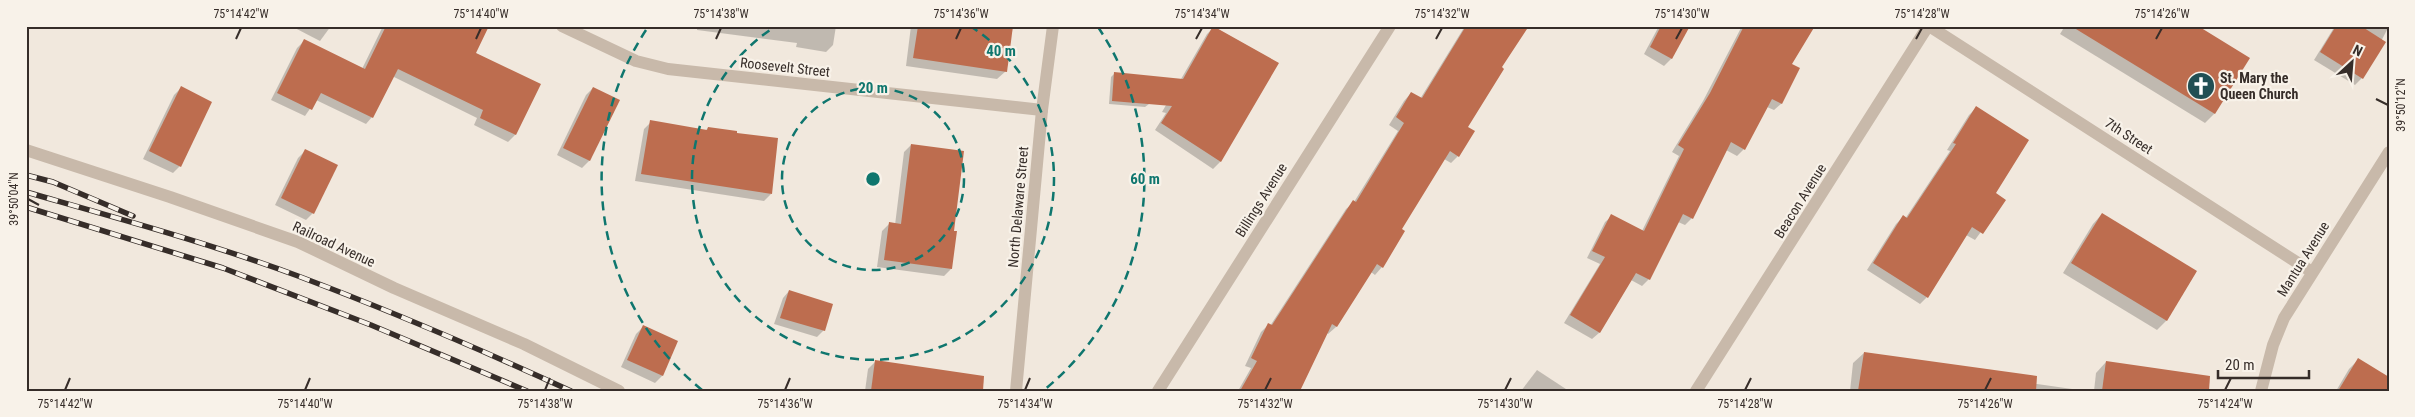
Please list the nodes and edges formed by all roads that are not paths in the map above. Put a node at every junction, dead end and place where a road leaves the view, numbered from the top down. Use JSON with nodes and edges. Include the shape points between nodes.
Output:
{"nodes":[{"id":1,"x":562,"y":26,"type":"edge"},
{"id":2,"x":1053,"y":26,"type":"edge"},
{"id":3,"x":1390,"y":26,"type":"edge"},
{"id":4,"x":1929,"y":26,"type":"edge"},
{"id":5,"x":1042,"y":110,"type":"junction"},
{"id":6,"x":26,"y":150,"type":"edge"},
{"id":7,"x":2389,"y":152,"type":"edge"},
{"id":8,"x":2312,"y":272,"type":"junction"},
{"id":9,"x":619,"y":391,"type":"edge"},
{"id":10,"x":1016,"y":391,"type":"edge"},
{"id":11,"x":1158,"y":391,"type":"edge"},
{"id":12,"x":1696,"y":391,"type":"edge"},
{"id":13,"x":2261,"y":391,"type":"edge"}],
"edges":[{"from":1,"to":5,"type":"street","name":"Roosevelt Street","via":[[636,61],[668,69]]},
{"from":2,"to":5,"type":"street","name":"North Delaware Street"},
{"from":3,"to":11,"type":"street","name":"Billings Avenue"},
{"from":4,"to":8,"type":"street","name":"7th Street"},
{"from":4,"to":12,"type":"street","name":"Beacon Avenue"},
{"from":5,"to":10,"type":"street","name":"North Delaware Street"},
{"from":6,"to":9,"type":"street","name":"Railroad Avenue","via":[[298,242],[524,344]]},
{"from":7,"to":8,"type":"street","name":"Mantua Avenue"},
{"from":8,"to":13,"type":"street","name":"Mantua Avenue","via":[[2284,318]]}]}
